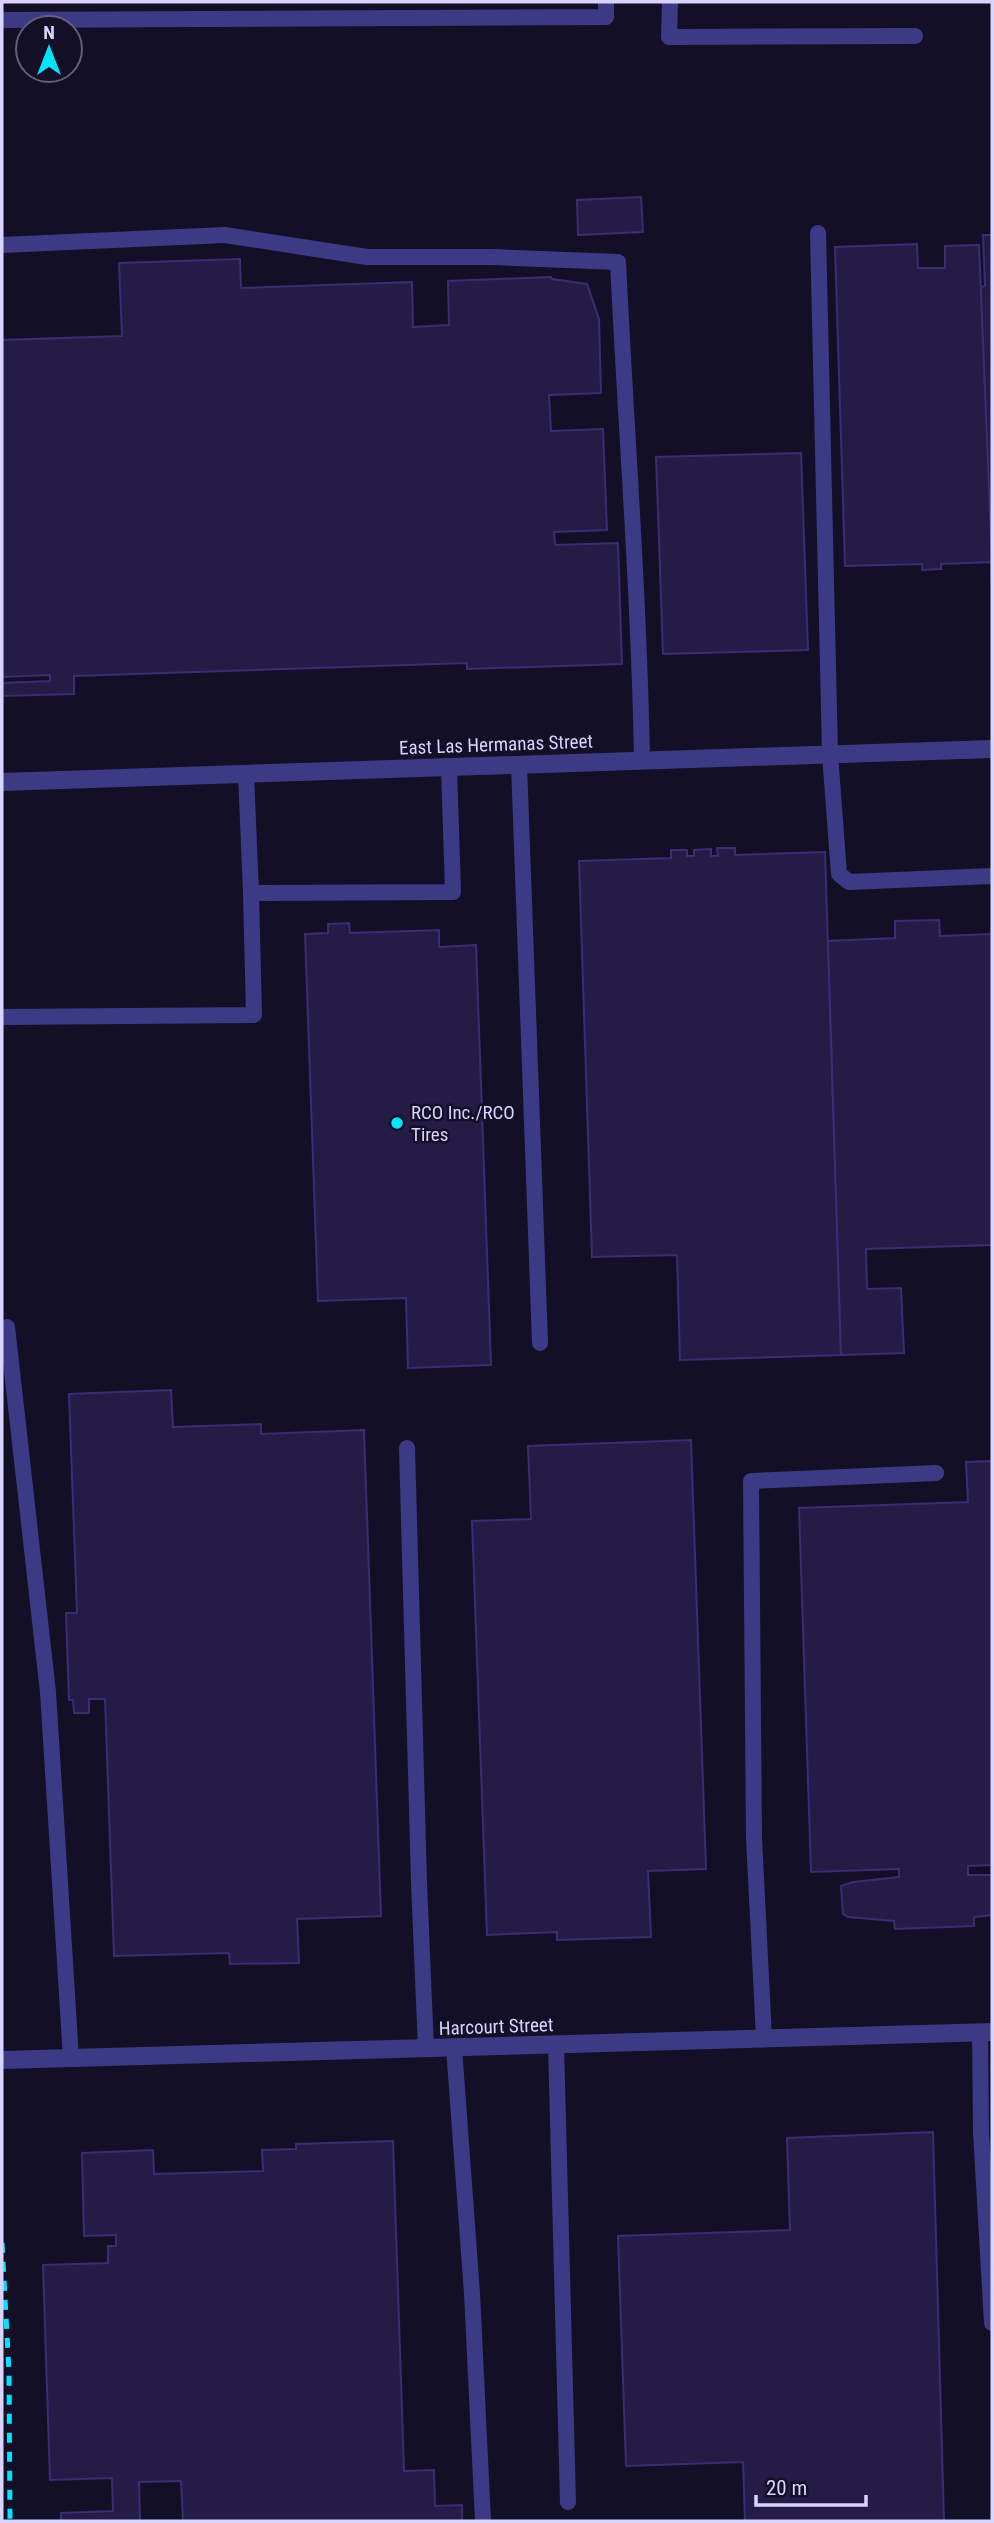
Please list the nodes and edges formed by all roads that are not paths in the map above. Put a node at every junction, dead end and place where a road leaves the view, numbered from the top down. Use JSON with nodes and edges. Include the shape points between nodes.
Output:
{"nodes":[{"id":1,"x":606,"y":2,"type":"edge"},
{"id":2,"x":670,"y":2,"type":"edge"},
{"id":3,"x":2,"y":20,"type":"edge"},
{"id":4,"x":915,"y":36,"type":"dead end"},
{"id":5,"x":818,"y":233,"type":"dead end"},
{"id":6,"x":2,"y":245,"type":"edge"},
{"id":7,"x":992,"y":748,"type":"edge"},
{"id":8,"x":830,"y":754,"type":"junction"},
{"id":9,"x":642,"y":760,"type":"junction"},
{"id":10,"x":519,"y":764,"type":"junction"},
{"id":11,"x":449,"y":767,"type":"junction"},
{"id":12,"x":246,"y":774,"type":"junction"},
{"id":13,"x":2,"y":782,"type":"edge"},
{"id":14,"x":992,"y":876,"type":"edge"},
{"id":15,"x":251,"y":893,"type":"junction"},
{"id":16,"x":2,"y":1017,"type":"edge"},
{"id":17,"x":7,"y":1327,"type":"dead end"},
{"id":18,"x":540,"y":1343,"type":"dead end"},
{"id":19,"x":407,"y":1448,"type":"dead end"},
{"id":20,"x":936,"y":1473,"type":"dead end"},
{"id":21,"x":986,"y":2032,"type":"edge"},
{"id":22,"x":764,"y":2038,"type":"junction"},
{"id":23,"x":556,"y":2045,"type":"junction"},
{"id":24,"x":454,"y":2048,"type":"junction"},
{"id":25,"x":426,"y":2049,"type":"junction"},
{"id":26,"x":71,"y":2058,"type":"junction"},
{"id":27,"x":2,"y":2060,"type":"edge"},
{"id":28,"x":992,"y":2323,"type":"edge"},
{"id":29,"x":568,"y":2502,"type":"dead end"},
{"id":30,"x":483,"y":2521,"type":"edge"}],
"edges":[{"from":1,"to":3,"type":"lane","via":[[606,17]]},
{"from":2,"to":4,"type":"lane","via":[[670,37]]},
{"from":5,"to":8,"type":"lane"},
{"from":6,"to":9,"type":"lane","via":[[225,234],[367,257],[618,262],[640,643]]},
{"from":7,"to":8,"type":"street","name":"East Las Hermanas Street"},
{"from":8,"to":9,"type":"street","name":"East Las Hermanas Street"},
{"from":8,"to":14,"type":"lane","via":[[839,874],[849,882]]},
{"from":9,"to":10,"type":"street","name":"East Las Hermanas Street"},
{"from":10,"to":11,"type":"street","name":"East Las Hermanas Street"},
{"from":10,"to":18,"type":"lane"},
{"from":11,"to":12,"type":"street","name":"East Las Hermanas Street"},
{"from":11,"to":15,"type":"lane","via":[[453,892]]},
{"from":12,"to":13,"type":"street","name":"East Las Hermanas Street"},
{"from":12,"to":15,"type":"lane"},
{"from":15,"to":16,"type":"lane","via":[[254,1015]]},
{"from":17,"to":26,"type":"lane","via":[[48,1692]]},
{"from":19,"to":25,"type":"lane"},
{"from":20,"to":22,"type":"lane","via":[[751,1481],[754,1838]]},
{"from":21,"to":22,"type":"street","name":"Harcourt Street"},
{"from":21,"to":28,"type":"lane","via":[[981,2132]]},
{"from":22,"to":23,"type":"street","name":"Harcourt Street"},
{"from":23,"to":24,"type":"street","name":"Harcourt Street"},
{"from":23,"to":29,"type":"lane"},
{"from":24,"to":25,"type":"street","name":"Harcourt Street"},
{"from":24,"to":30,"type":"lane"},
{"from":25,"to":26,"type":"street","name":"Harcourt Street"},
{"from":26,"to":27,"type":"street","name":"Harcourt Street"}]}
